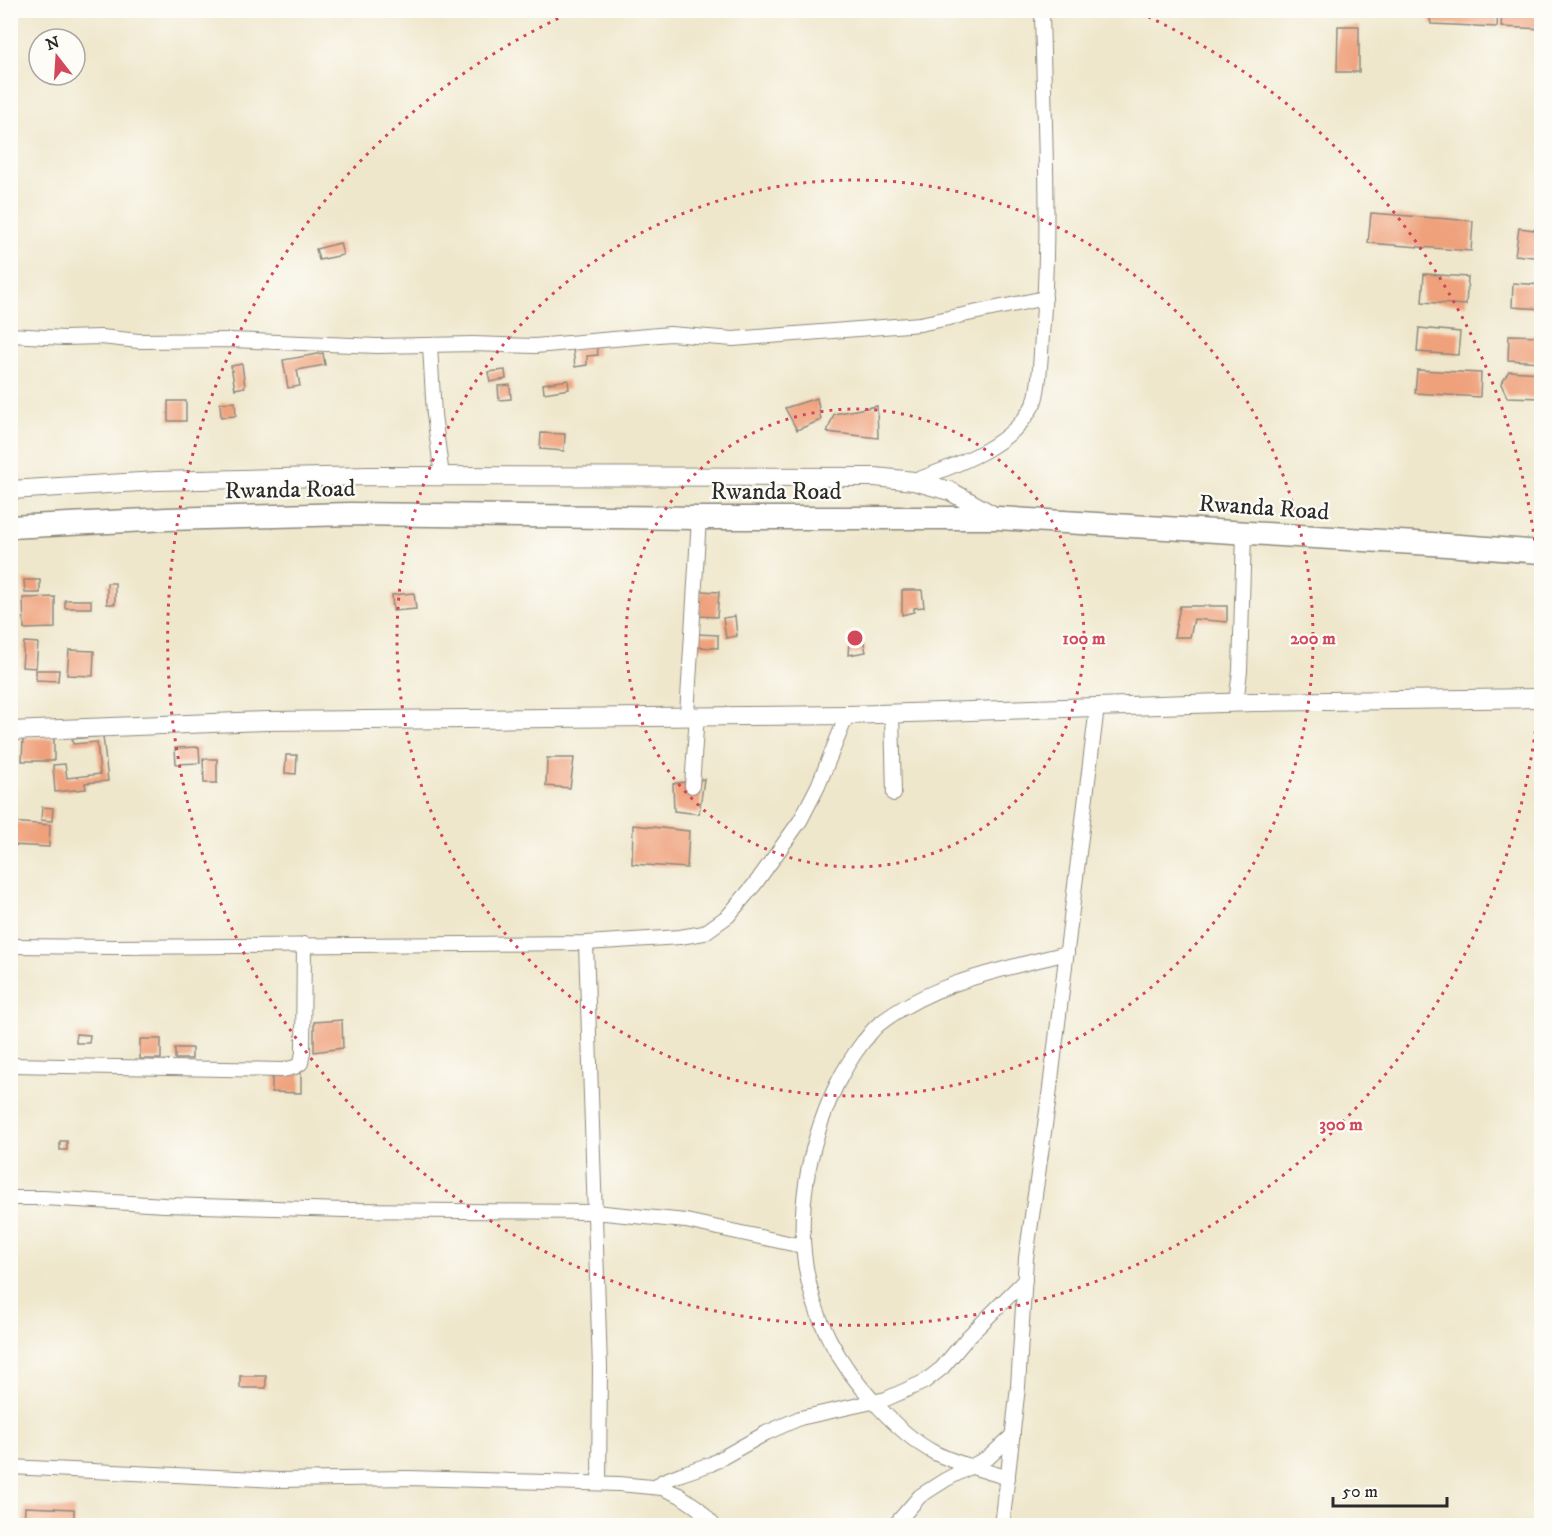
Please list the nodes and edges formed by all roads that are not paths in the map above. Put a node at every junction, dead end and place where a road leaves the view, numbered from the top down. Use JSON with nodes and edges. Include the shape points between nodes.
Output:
{"nodes":[{"id":1,"x":1042,"y":10,"type":"edge"},
{"id":2,"x":1045,"y":298,"type":"junction"},
{"id":3,"x":10,"y":335,"type":"edge"},
{"id":4,"x":430,"y":346,"type":"junction"},
{"id":5,"x":442,"y":476,"type":"junction"},
{"id":6,"x":914,"y":481,"type":"junction"},
{"id":7,"x":10,"y":490,"type":"edge"},
{"id":8,"x":699,"y":518,"type":"junction"},
{"id":9,"x":998,"y":518,"type":"junction"},
{"id":10,"x":10,"y":527,"type":"edge"},
{"id":11,"x":1244,"y":533,"type":"junction"},
{"id":12,"x":1542,"y":552,"type":"edge"},
{"id":13,"x":1542,"y":698,"type":"edge"},
{"id":14,"x":1236,"y":702,"type":"junction"},
{"id":15,"x":1097,"y":707,"type":"junction"},
{"id":16,"x":892,"y":714,"type":"junction"},
{"id":17,"x":692,"y":715,"type":"junction"},
{"id":18,"x":848,"y":715,"type":"junction"},
{"id":19,"x":10,"y":730,"type":"edge"},
{"id":20,"x":692,"y":786,"type":"dead end"},
{"id":21,"x":894,"y":794,"type":"dead end"},
{"id":22,"x":304,"y":944,"type":"junction"},
{"id":23,"x":586,"y":944,"type":"junction"},
{"id":24,"x":10,"y":945,"type":"edge"},
{"id":25,"x":1067,"y":953,"type":"junction"},
{"id":26,"x":10,"y":1065,"type":"edge"},
{"id":27,"x":10,"y":1198,"type":"edge"},
{"id":28,"x":594,"y":1212,"type":"junction"},
{"id":29,"x":802,"y":1246,"type":"junction"},
{"id":30,"x":1025,"y":1281,"type":"junction"},
{"id":31,"x":873,"y":1401,"type":"junction"},
{"id":32,"x":1013,"y":1435,"type":"junction"},
{"id":33,"x":974,"y":1466,"type":"junction"},
{"id":34,"x":10,"y":1467,"type":"edge"},
{"id":35,"x":1008,"y":1478,"type":"junction"},
{"id":36,"x":599,"y":1483,"type":"junction"},
{"id":37,"x":656,"y":1487,"type":"junction"},
{"id":38,"x":714,"y":1526,"type":"edge"},
{"id":39,"x":894,"y":1526,"type":"edge"},
{"id":40,"x":1002,"y":1526,"type":"edge"}],
"edges":[{"from":1,"to":2,"type":"street"},
{"from":2,"to":4,"type":"street","via":[[920,324],[761,338],[670,334],[573,344]]},
{"from":2,"to":6,"type":"street","via":[[1035,402],[1019,425],[996,445],[971,459]]},
{"from":3,"to":4,"type":"street"},
{"from":4,"to":5,"type":"street"},
{"from":5,"to":6,"type":"street","via":[[808,476]]},
{"from":5,"to":7,"type":"street","via":[[157,481]]},
{"from":6,"to":9,"type":"street","via":[[950,491]]},
{"from":8,"to":9,"type":"highway","name":"Rwanda Road"},
{"from":8,"to":10,"type":"highway","name":"Rwanda Road","via":[[350,514]]},
{"from":8,"to":17,"type":"street"},
{"from":9,"to":11,"type":"highway","name":"Rwanda Road"},
{"from":11,"to":12,"type":"highway","name":"Rwanda Road"},
{"from":11,"to":14,"type":"street"},
{"from":13,"to":14,"type":"street"},
{"from":14,"to":15,"type":"street"},
{"from":15,"to":16,"type":"street"},
{"from":15,"to":25,"type":"street"},
{"from":16,"to":18,"type":"street"},
{"from":16,"to":21,"type":"street"},
{"from":17,"to":18,"type":"street"},
{"from":17,"to":19,"type":"street","via":[[266,721]]},
{"from":17,"to":20,"type":"street"},
{"from":18,"to":23,"type":"street","via":[[800,820],[728,916],[710,930],[696,934]]},
{"from":22,"to":23,"type":"street"},
{"from":22,"to":24,"type":"street"},
{"from":22,"to":26,"type":"street","via":[[303,1052],[301,1063],[295,1067],[283,1070]]},
{"from":23,"to":28,"type":"street"},
{"from":25,"to":29,"type":"street","via":[[958,981],[918,999],[876,1026],[847,1063],[827,1101],[806,1190]]},
{"from":25,"to":30,"type":"street"},
{"from":27,"to":28,"type":"street","via":[[345,1210]]},
{"from":28,"to":29,"type":"street","via":[[686,1221]]},
{"from":28,"to":36,"type":"street","via":[[600,1368]]},
{"from":29,"to":31,"type":"street","via":[[812,1298],[823,1328]]},
{"from":30,"to":31,"type":"street","via":[[942,1368],[924,1382]]},
{"from":30,"to":32,"type":"street"},
{"from":31,"to":33,"type":"street","via":[[899,1429],[936,1453]]},
{"from":31,"to":37,"type":"street","via":[[800,1418],[711,1464]]},
{"from":32,"to":33,"type":"street"},
{"from":32,"to":35,"type":"street"},
{"from":33,"to":35,"type":"street"},
{"from":33,"to":39,"type":"street","via":[[920,1496]]},
{"from":34,"to":36,"type":"street","via":[[278,1480],[408,1478]]},
{"from":35,"to":40,"type":"street"},
{"from":36,"to":37,"type":"street"},
{"from":37,"to":38,"type":"street","via":[[680,1495]]}]}
